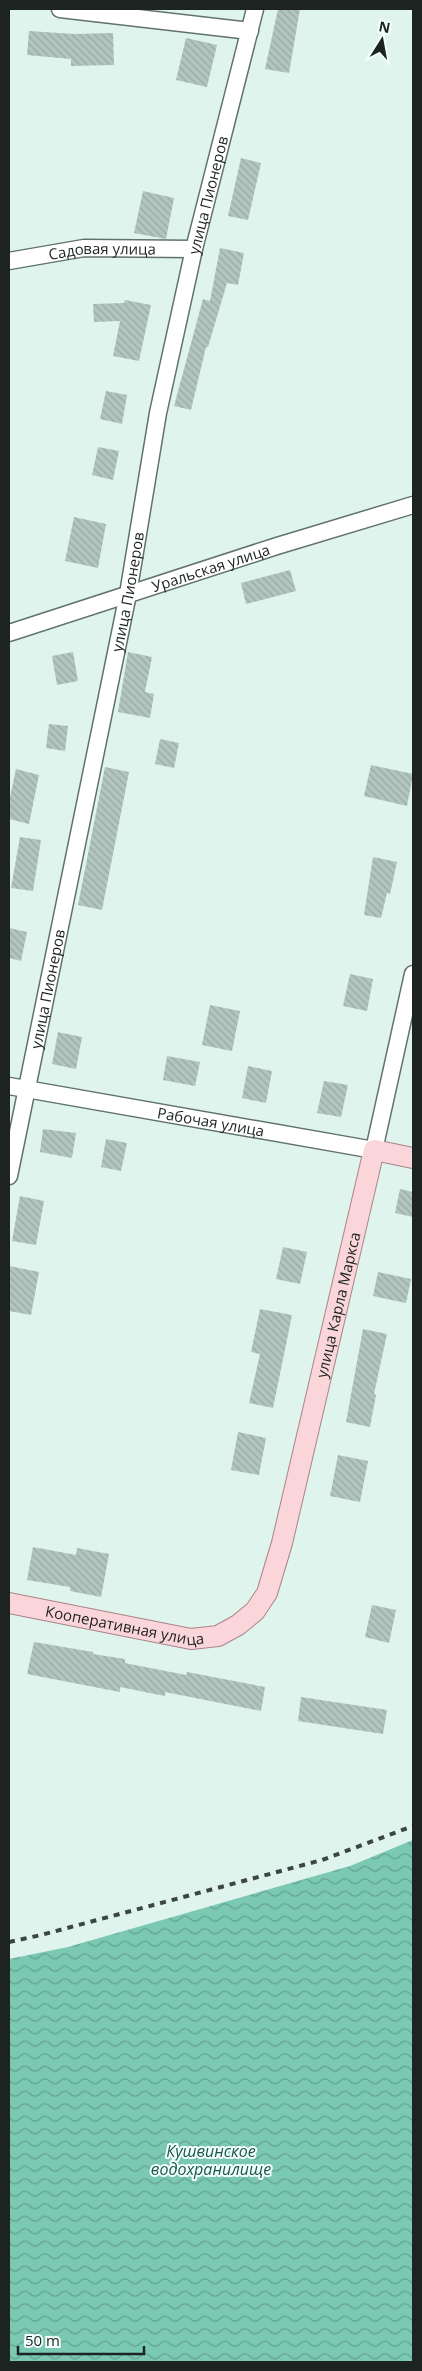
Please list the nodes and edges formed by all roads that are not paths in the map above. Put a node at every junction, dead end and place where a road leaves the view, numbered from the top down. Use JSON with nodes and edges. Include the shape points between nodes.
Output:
{"nodes":[{"id":1,"x":60,"y":9,"type":"edge"},
{"id":2,"x":255,"y":9,"type":"edge"},
{"id":3,"x":250,"y":31,"type":"junction"},
{"id":4,"x":194,"y":249,"type":"junction"},
{"id":5,"x":9,"y":260,"type":"edge"},
{"id":6,"x":413,"y":505,"type":"edge"},
{"id":7,"x":128,"y":594,"type":"junction"},
{"id":8,"x":9,"y":633,"type":"edge"},
{"id":9,"x":413,"y":974,"type":"edge"},
{"id":10,"x":9,"y":1086,"type":"edge"},
{"id":11,"x":26,"y":1088,"type":"junction"},
{"id":12,"x":374,"y":1150,"type":"junction"},
{"id":13,"x":413,"y":1158,"type":"edge"},
{"id":14,"x":9,"y":1176,"type":"edge"},
{"id":15,"x":9,"y":1603,"type":"edge"},
{"id":16,"x":238,"y":1625,"type":"joint"}],
"edges":[{"from":1,"to":3,"type":"street"},
{"from":2,"to":3,"type":"street","name":"улица Пионеров"},
{"from":3,"to":4,"type":"street","name":"улица Пионеров"},
{"from":4,"to":5,"type":"street","name":"Садовая улица","via":[[84,248]]},
{"from":4,"to":7,"type":"street","name":"улица Пионеров","via":[[158,413]]},
{"from":6,"to":7,"type":"street","name":"Уральская улица"},
{"from":7,"to":8,"type":"street","name":"Уральская улица"},
{"from":7,"to":11,"type":"street","name":"улица Пионеров"},
{"from":9,"to":12,"type":"street","name":"улица Карла Маркса"},
{"from":10,"to":11,"type":"street","name":"Рабочая улица"},
{"from":11,"to":12,"type":"street","name":"Рабочая улица"},
{"from":11,"to":14,"type":"street","name":"улица Пионеров"},
{"from":12,"to":13,"type":"main road","name":"Рабочая улица"},
{"from":12,"to":16,"type":"main road","name":"улица Карла Маркса","via":[[282,1543],[267,1593],[255,1611]]},
{"from":15,"to":16,"type":"main road","name":"Кооперативная улица","via":[[191,1639],[218,1636]]}]}
